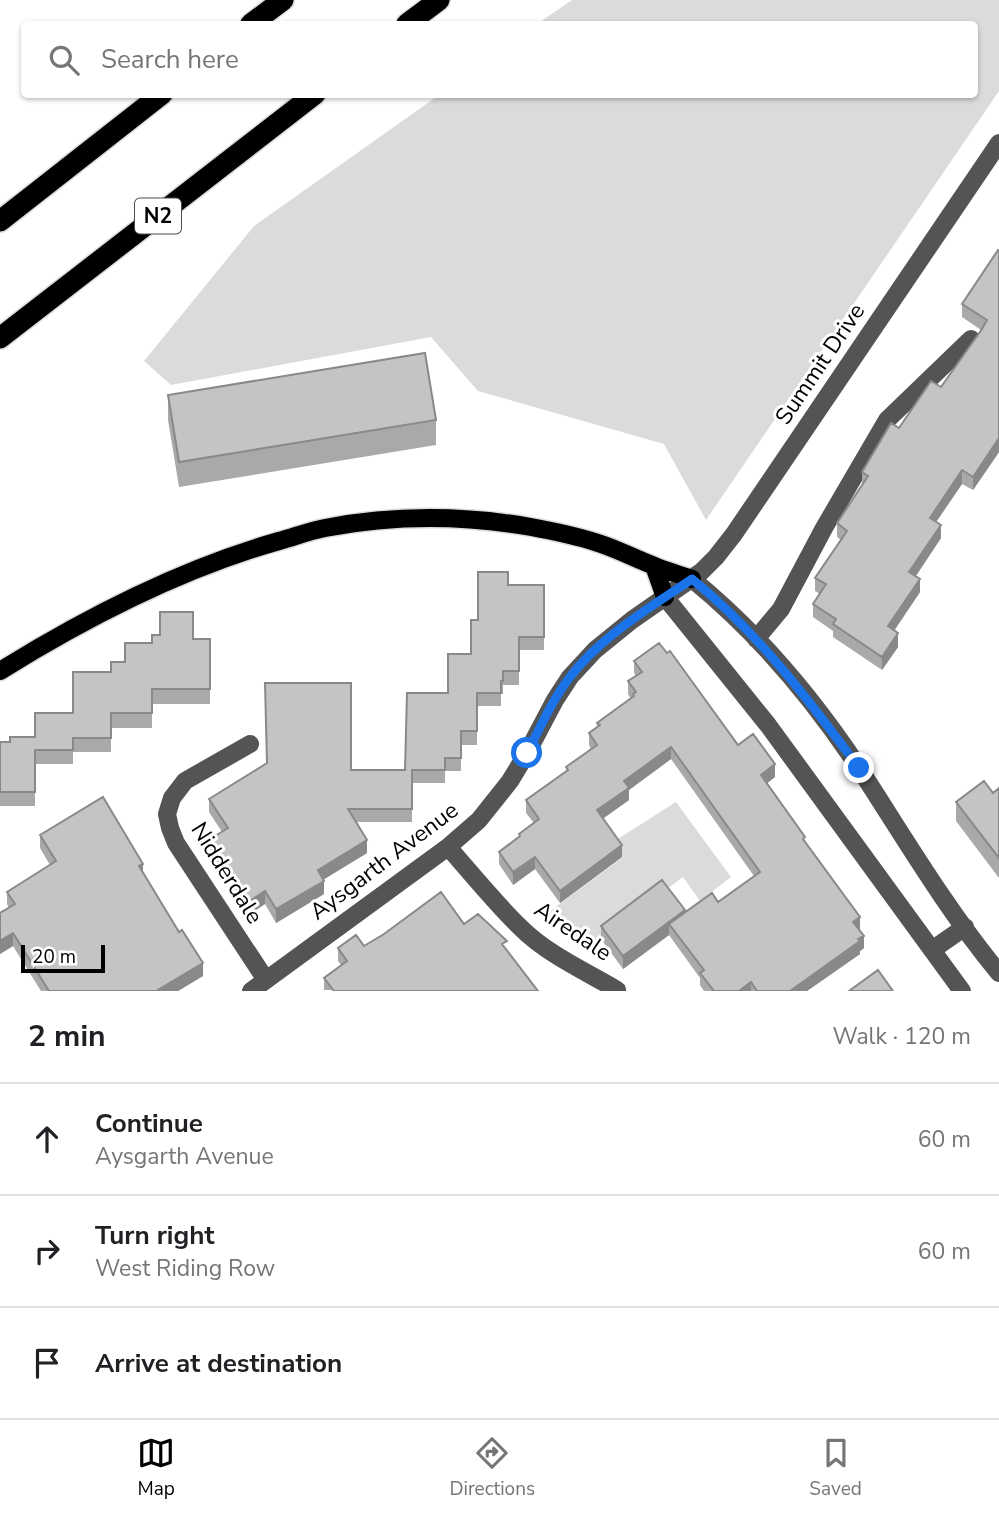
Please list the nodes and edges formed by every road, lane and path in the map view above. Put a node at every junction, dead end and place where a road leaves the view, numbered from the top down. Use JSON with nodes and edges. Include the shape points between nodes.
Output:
{"nodes":[{"id":1,"x":282,"y":0,"type":"edge"},
{"id":2,"x":439,"y":0,"type":"edge"},
{"id":3,"x":255,"y":21,"type":"edge"},
{"id":4,"x":411,"y":21,"type":"edge"},
{"id":5,"x":157,"y":98,"type":"edge"},
{"id":6,"x":310,"y":98,"type":"edge"},
{"id":7,"x":999,"y":143,"type":"edge"},
{"id":8,"x":0,"y":221,"type":"edge"},
{"id":9,"x":0,"y":338,"type":"edge"},
{"id":10,"x":971,"y":340,"type":"edge"},
{"id":11,"x":654,"y":566,"type":"junction"},
{"id":12,"x":692,"y":579,"type":"junction"},
{"id":13,"x":665,"y":597,"type":"junction"},
{"id":14,"x":756,"y":639,"type":"junction"},
{"id":15,"x":0,"y":671,"type":"edge"},
{"id":16,"x":250,"y":744,"type":"dead end"},
{"id":17,"x":448,"y":847,"type":"junction"},
{"id":18,"x":965,"y":927,"type":"junction"},
{"id":19,"x":932,"y":950,"type":"junction"},
{"id":20,"x":999,"y":973,"type":"edge"},
{"id":21,"x":266,"y":980,"type":"junction"},
{"id":22,"x":617,"y":990,"type":"edge"},
{"id":23,"x":251,"y":991,"type":"edge"},
{"id":24,"x":962,"y":991,"type":"edge"}],
"edges":[{"from":1,"to":3,"type":"highway"},
{"from":2,"to":4,"type":"highway"},
{"from":5,"to":8,"type":"highway"},
{"from":6,"to":9,"type":"highway","number":"N2"},
{"from":7,"to":12,"type":"street","name":"Summit Drive","via":[[734,534]]},
{"from":10,"to":14,"type":"street","via":[[887,420],[781,609]]},
{"from":11,"to":12,"type":"main road"},
{"from":11,"to":13,"type":"main road"},
{"from":11,"to":15,"type":"main road","via":[[597,542],[469,519],[390,519],[323,528],[243,551],[169,581]]},
{"from":12,"to":13,"type":"street","name":"Summit Drive"},
{"from":12,"to":14,"type":"street"},
{"from":13,"to":17,"type":"street","name":"Aysgarth Avenue","via":[[595,650],[570,677],[510,781],[479,820]]},
{"from":13,"to":19,"type":"street","via":[[768,725]]},
{"from":14,"to":18,"type":"street","via":[[852,758]]},
{"from":16,"to":21,"type":"street","name":"Nidderdale","via":[[185,781],[172,797],[167,814],[176,843]]},
{"from":17,"to":21,"type":"street","name":"Aysgarth Avenue"},
{"from":17,"to":22,"type":"street","name":"Airedale","via":[[521,929]]},
{"from":18,"to":19,"type":"street"},
{"from":18,"to":20,"type":"street"},
{"from":19,"to":24,"type":"street"},
{"from":21,"to":23,"type":"street","name":"Aysgarth Avenue"}]}
